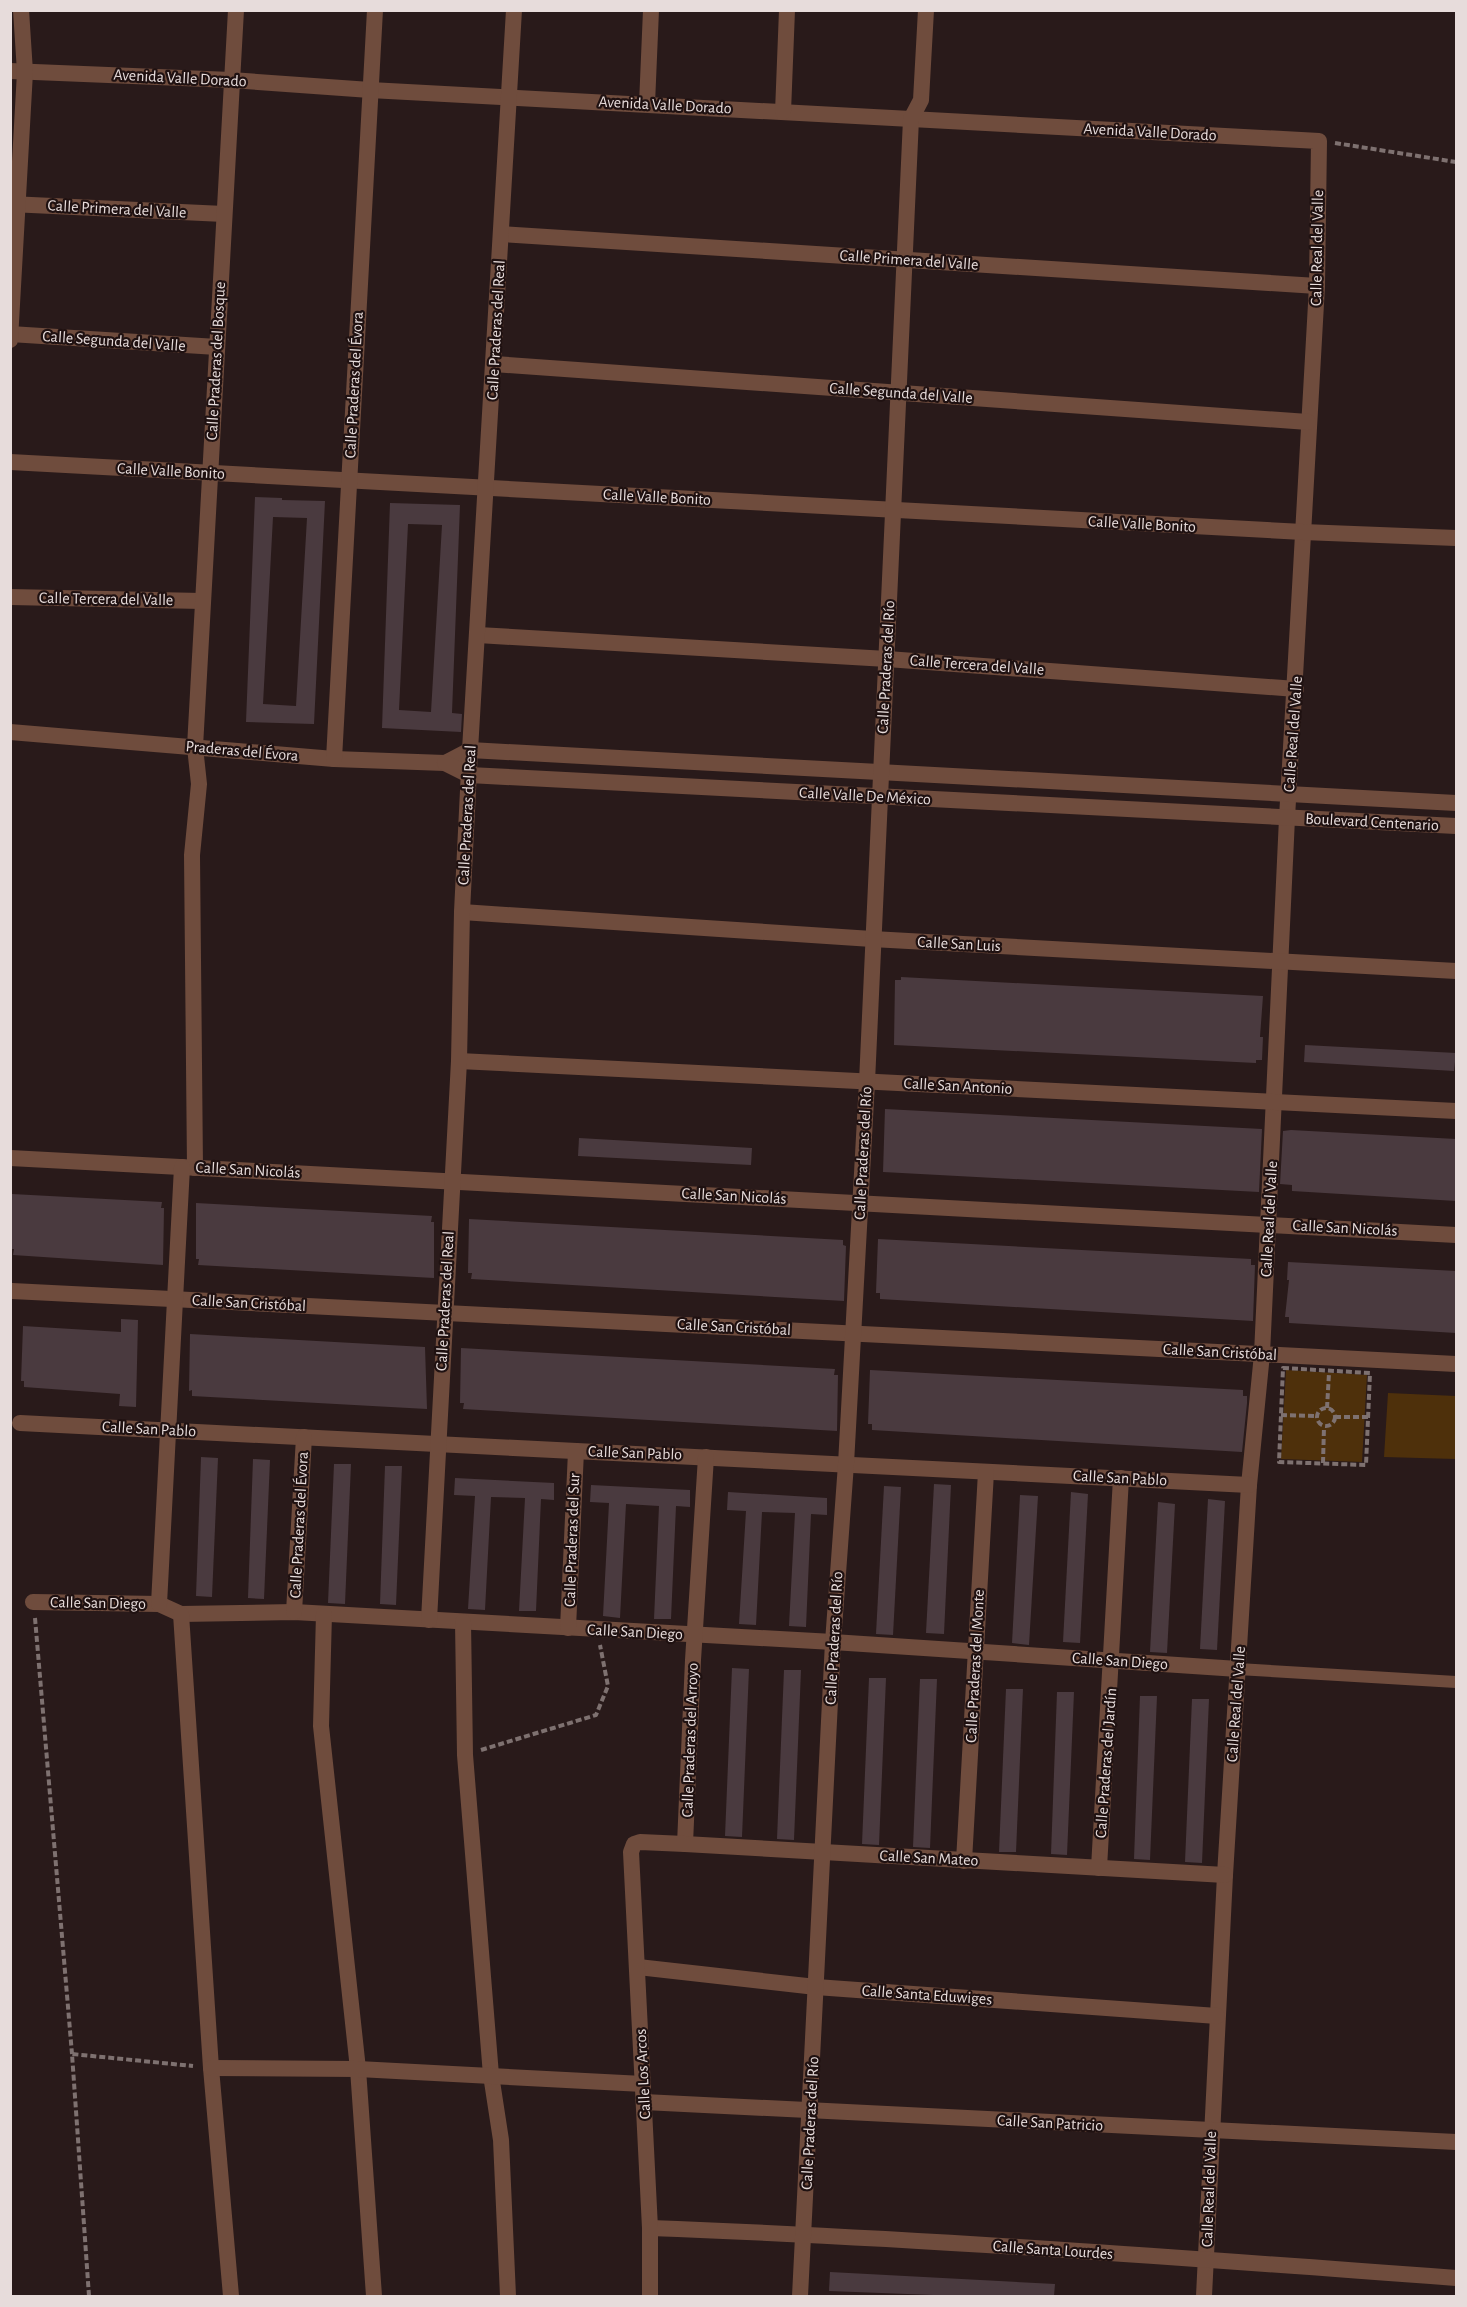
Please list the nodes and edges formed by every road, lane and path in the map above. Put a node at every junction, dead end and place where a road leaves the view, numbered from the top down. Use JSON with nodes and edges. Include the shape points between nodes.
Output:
{"nodes":[{"id":1,"x":21,"y":10,"type":"edge"},
{"id":2,"x":236,"y":10,"type":"edge"},
{"id":3,"x":375,"y":10,"type":"edge"},
{"id":4,"x":514,"y":10,"type":"edge"},
{"id":5,"x":651,"y":10,"type":"edge"},
{"id":6,"x":787,"y":10,"type":"edge"},
{"id":7,"x":926,"y":10,"type":"edge"},
{"id":8,"x":18,"y":72,"type":"edge"},
{"id":9,"x":231,"y":80,"type":"junction"},
{"id":10,"x":370,"y":90,"type":"junction"},
{"id":11,"x":509,"y":97,"type":"junction"},
{"id":12,"x":647,"y":104,"type":"junction"},
{"id":13,"x":783,"y":112,"type":"junction"},
{"id":14,"x":911,"y":119,"type":"junction"},
{"id":15,"x":1319,"y":141,"type":"junction"},
{"id":16,"x":1456,"y":162,"type":"edge"},
{"id":17,"x":14,"y":205,"type":"edge"},
{"id":18,"x":225,"y":214,"type":"junction"},
{"id":19,"x":501,"y":234,"type":"junction"},
{"id":20,"x":904,"y":260,"type":"junction"},
{"id":21,"x":1317,"y":286,"type":"junction"},
{"id":22,"x":11,"y":334,"type":"edge"},
{"id":23,"x":10,"y":340,"type":"edge"},
{"id":24,"x":217,"y":347,"type":"junction"},
{"id":25,"x":494,"y":364,"type":"junction"},
{"id":26,"x":898,"y":393,"type":"junction"},
{"id":27,"x":1308,"y":422,"type":"junction"},
{"id":28,"x":10,"y":462,"type":"edge"},
{"id":29,"x":210,"y":473,"type":"junction"},
{"id":30,"x":349,"y":481,"type":"junction"},
{"id":31,"x":486,"y":488,"type":"junction"},
{"id":32,"x":893,"y":510,"type":"junction"},
{"id":33,"x":1303,"y":532,"type":"junction"},
{"id":34,"x":1456,"y":538,"type":"edge"},
{"id":35,"x":10,"y":597,"type":"edge"},
{"id":36,"x":202,"y":601,"type":"junction"},
{"id":37,"x":478,"y":634,"type":"junction"},
{"id":38,"x":886,"y":659,"type":"junction"},
{"id":39,"x":1296,"y":689,"type":"junction"},
{"id":40,"x":10,"y":732,"type":"edge"},
{"id":41,"x":195,"y":747,"type":"junction"},
{"id":42,"x":470,"y":750,"type":"junction"},
{"id":43,"x":334,"y":759,"type":"junction"},
{"id":44,"x":445,"y":763,"type":"junction"},
{"id":45,"x":881,"y":772,"type":"junction"},
{"id":46,"x":469,"y":775,"type":"junction"},
{"id":47,"x":1289,"y":795,"type":"junction"},
{"id":48,"x":880,"y":797,"type":"junction"},
{"id":49,"x":1456,"y":803,"type":"edge"},
{"id":50,"x":1287,"y":818,"type":"junction"},
{"id":51,"x":1456,"y":826,"type":"edge"},
{"id":52,"x":462,"y":912,"type":"junction"},
{"id":53,"x":872,"y":939,"type":"junction"},
{"id":54,"x":1281,"y":962,"type":"junction"},
{"id":55,"x":1456,"y":971,"type":"edge"},
{"id":56,"x":459,"y":1061,"type":"junction"},
{"id":57,"x":867,"y":1082,"type":"junction"},
{"id":58,"x":1275,"y":1102,"type":"junction"},
{"id":59,"x":1456,"y":1111,"type":"edge"},
{"id":60,"x":10,"y":1158,"type":"edge"},
{"id":61,"x":189,"y":1167,"type":"junction"},
{"id":62,"x":452,"y":1181,"type":"junction"},
{"id":63,"x":860,"y":1203,"type":"junction"},
{"id":64,"x":1269,"y":1224,"type":"junction"},
{"id":65,"x":1456,"y":1234,"type":"edge"},
{"id":66,"x":12,"y":1291,"type":"dead end"},
{"id":67,"x":176,"y":1299,"type":"junction"},
{"id":68,"x":445,"y":1312,"type":"junction"},
{"id":69,"x":853,"y":1333,"type":"junction"},
{"id":70,"x":1262,"y":1354,"type":"junction"},
{"id":71,"x":1456,"y":1364,"type":"edge"},
{"id":72,"x":1329,"y":1371,"type":"junction"},
{"id":73,"x":1327,"y":1408,"type":"junction"},
{"id":74,"x":1281,"y":1415,"type":"junction"},
{"id":75,"x":1316,"y":1416,"type":"junction"},
{"id":76,"x":1335,"y":1417,"type":"junction"},
{"id":77,"x":1368,"y":1417,"type":"junction"},
{"id":78,"x":20,"y":1423,"type":"dead end"},
{"id":79,"x":1324,"y":1427,"type":"junction"},
{"id":80,"x":168,"y":1430,"type":"junction"},
{"id":81,"x":304,"y":1437,"type":"junction"},
{"id":82,"x":438,"y":1444,"type":"junction"},
{"id":83,"x":576,"y":1451,"type":"junction"},
{"id":84,"x":706,"y":1457,"type":"junction"},
{"id":85,"x":1323,"y":1463,"type":"junction"},
{"id":86,"x":846,"y":1464,"type":"junction"},
{"id":87,"x":986,"y":1472,"type":"junction"},
{"id":88,"x":1121,"y":1478,"type":"junction"},
{"id":89,"x":1249,"y":1485,"type":"junction"},
{"id":90,"x":33,"y":1602,"type":"joint"},
{"id":91,"x":159,"y":1604,"type":"junction"},
{"id":92,"x":294,"y":1612,"type":"junction"},
{"id":93,"x":181,"y":1614,"type":"junction"},
{"id":94,"x":324,"y":1614,"type":"junction"},
{"id":95,"x":429,"y":1620,"type":"junction"},
{"id":96,"x":463,"y":1622,"type":"junction"},
{"id":97,"x":568,"y":1628,"type":"junction"},
{"id":98,"x":597,"y":1630,"type":"junction"},
{"id":99,"x":696,"y":1635,"type":"junction"},
{"id":100,"x":833,"y":1642,"type":"junction"},
{"id":101,"x":976,"y":1652,"type":"junction"},
{"id":102,"x":1112,"y":1660,"type":"junction"},
{"id":103,"x":1238,"y":1669,"type":"junction"},
{"id":104,"x":1456,"y":1682,"type":"edge"},
{"id":105,"x":465,"y":1755,"type":"junction"},
{"id":106,"x":686,"y":1844,"type":"junction"},
{"id":107,"x":632,"y":1848,"type":"joint"},
{"id":108,"x":824,"y":1852,"type":"junction"},
{"id":109,"x":964,"y":1860,"type":"junction"},
{"id":110,"x":1099,"y":1868,"type":"junction"},
{"id":111,"x":1224,"y":1875,"type":"junction"},
{"id":112,"x":638,"y":1967,"type":"junction"},
{"id":113,"x":816,"y":1987,"type":"junction"},
{"id":114,"x":1217,"y":2016,"type":"junction"},
{"id":115,"x":72,"y":2054,"type":"junction"},
{"id":116,"x":211,"y":2068,"type":"junction"},
{"id":117,"x":358,"y":2069,"type":"junction"},
{"id":118,"x":491,"y":2075,"type":"junction"},
{"id":119,"x":644,"y":2084,"type":"junction"},
{"id":120,"x":644,"y":2102,"type":"junction"},
{"id":121,"x":810,"y":2110,"type":"junction"},
{"id":122,"x":1211,"y":2131,"type":"junction"},
{"id":123,"x":1456,"y":2142,"type":"edge"},
{"id":124,"x":650,"y":2228,"type":"junction"},
{"id":125,"x":804,"y":2234,"type":"junction"},
{"id":126,"x":1206,"y":2259,"type":"junction"},
{"id":127,"x":1456,"y":2278,"type":"edge"},
{"id":128,"x":89,"y":2296,"type":"edge"},
{"id":129,"x":231,"y":2296,"type":"edge"},
{"id":130,"x":374,"y":2296,"type":"edge"},
{"id":131,"x":508,"y":2296,"type":"edge"},
{"id":132,"x":650,"y":2296,"type":"edge"},
{"id":133,"x":800,"y":2296,"type":"edge"},
{"id":134,"x":1204,"y":2296,"type":"edge"}],
"edges":[{"from":1,"to":8,"type":"street"},
{"from":2,"to":9,"type":"street","name":"Calle Praderas del Bosque"},
{"from":3,"to":10,"type":"street","name":"Calle Praderas del Évora"},
{"from":4,"to":11,"type":"street","name":"Calle Praderas del Real"},
{"from":5,"to":12,"type":"street"},
{"from":6,"to":13,"type":"street"},
{"from":7,"to":14,"type":"street","name":"Calle Praderas del Río","via":[[921,100]]},
{"from":8,"to":9,"type":"street","name":"Avenida Valle Dorado"},
{"from":8,"to":17,"type":"street"},
{"from":9,"to":10,"type":"street","name":"Avenida Valle Dorado"},
{"from":9,"to":18,"type":"street","name":"Calle Praderas del Bosque"},
{"from":10,"to":11,"type":"street","name":"Avenida Valle Dorado"},
{"from":10,"to":30,"type":"street","name":"Calle Praderas del Évora"},
{"from":11,"to":12,"type":"street","name":"Avenida Valle Dorado"},
{"from":11,"to":19,"type":"street","name":"Calle Praderas del Real"},
{"from":12,"to":13,"type":"street","name":"Avenida Valle Dorado"},
{"from":13,"to":14,"type":"street","name":"Avenida Valle Dorado"},
{"from":14,"to":15,"type":"street","name":"Avenida Valle Dorado"},
{"from":14,"to":20,"type":"street","name":"Calle Praderas del Río"},
{"from":15,"to":16,"type":"path"},
{"from":15,"to":21,"type":"street","name":"Calle Real del Valle"},
{"from":17,"to":18,"type":"street","name":"Calle Primera del Valle"},
{"from":17,"to":22,"type":"street"},
{"from":18,"to":24,"type":"street","name":"Calle Praderas del Bosque"},
{"from":19,"to":20,"type":"street","name":"Calle Primera del Valle"},
{"from":19,"to":25,"type":"street","name":"Calle Praderas del Real"},
{"from":20,"to":21,"type":"street","name":"Calle Primera del Valle"},
{"from":20,"to":26,"type":"street","name":"Calle Praderas del Río"},
{"from":21,"to":27,"type":"street","name":"Calle Real del Valle"},
{"from":22,"to":23,"type":"street"},
{"from":22,"to":24,"type":"street","name":"Calle Segunda del Valle"},
{"from":24,"to":29,"type":"street","name":"Calle Praderas del Bosque"},
{"from":25,"to":26,"type":"street","name":"Calle Segunda del Valle"},
{"from":25,"to":31,"type":"street","name":"Calle Praderas del Real"},
{"from":26,"to":27,"type":"street","name":"Calle Segunda del Valle"},
{"from":26,"to":32,"type":"street","name":"Calle Praderas del Río"},
{"from":27,"to":33,"type":"street","name":"Calle Real del Valle"},
{"from":28,"to":29,"type":"street","name":"Calle Valle Bonito"},
{"from":29,"to":30,"type":"street","name":"Calle Valle Bonito"},
{"from":29,"to":36,"type":"street","name":"Calle Praderas del Bosque"},
{"from":30,"to":31,"type":"street","name":"Calle Valle Bonito"},
{"from":30,"to":43,"type":"street","name":"Calle Praderas del Évora"},
{"from":31,"to":32,"type":"street","name":"Calle Valle Bonito"},
{"from":31,"to":37,"type":"street","name":"Calle Praderas del Real"},
{"from":32,"to":33,"type":"street","name":"Calle Valle Bonito"},
{"from":32,"to":38,"type":"street","name":"Calle Praderas del Río"},
{"from":33,"to":34,"type":"street","name":"Calle Valle Bonito"},
{"from":33,"to":39,"type":"street","name":"Calle Real del Valle"},
{"from":35,"to":36,"type":"street","name":"Calle Tercera del Valle"},
{"from":36,"to":41,"type":"street","name":"Calle Praderas del Bosque"},
{"from":37,"to":38,"type":"street","name":"Calle Tercera del Valle"},
{"from":37,"to":42,"type":"street","name":"Calle Praderas del Real"},
{"from":38,"to":39,"type":"street","name":"Calle Tercera del Valle"},
{"from":38,"to":45,"type":"street","name":"Calle Praderas del Río"},
{"from":39,"to":47,"type":"street","name":"Calle Real del Valle"},
{"from":40,"to":41,"type":"street","name":"Praderas del Évora"},
{"from":41,"to":43,"type":"street","name":"Praderas del Évora"},
{"from":41,"to":61,"type":"street","name":"Calle Praderas del Bosque","via":[[198,784],[192,855]]},
{"from":42,"to":44,"type":"street","name":"Praderas del Évora"},
{"from":42,"to":45,"type":"street","name":"Calle Valle De México"},
{"from":42,"to":46,"type":"street","name":"Calle Praderas del Real"},
{"from":43,"to":44,"type":"street","name":"Praderas del Évora"},
{"from":44,"to":46,"type":"street","name":"Calle Valle De México"},
{"from":45,"to":47,"type":"street","name":"Calle Valle De México"},
{"from":45,"to":48,"type":"street","name":"Calle Praderas del Río"},
{"from":46,"to":48,"type":"street","name":"Calle Valle De México"},
{"from":46,"to":52,"type":"street","name":"Calle Praderas del Real"},
{"from":47,"to":49,"type":"street","name":"Boulevard Centenario"},
{"from":47,"to":50,"type":"street","name":"Calle Real del Valle"},
{"from":48,"to":50,"type":"street","name":"Calle Valle De México"},
{"from":48,"to":53,"type":"street","name":"Calle Praderas del Río"},
{"from":50,"to":51,"type":"street","name":"Boulevard Centenario"},
{"from":50,"to":54,"type":"street","name":"Calle Real del Valle"},
{"from":52,"to":53,"type":"street","name":"Calle San Luis"},
{"from":52,"to":56,"type":"street","name":"Calle Praderas del Real"},
{"from":53,"to":54,"type":"street","name":"Calle San Luis"},
{"from":53,"to":57,"type":"street","name":"Calle Praderas del Río"},
{"from":54,"to":55,"type":"street","name":"Calle San Luis"},
{"from":54,"to":58,"type":"street","name":"Calle Real del Valle"},
{"from":56,"to":57,"type":"street","name":"Calle San Antonio"},
{"from":56,"to":62,"type":"street","name":"Calle Praderas del Real"},
{"from":57,"to":58,"type":"street","name":"Calle San Antonio"},
{"from":57,"to":63,"type":"street","name":"Calle Praderas del Río"},
{"from":58,"to":59,"type":"street","name":"Calle San Antonio"},
{"from":58,"to":64,"type":"street","name":"Calle Real del Valle"},
{"from":60,"to":61,"type":"street","name":"Calle San Nicolás"},
{"from":61,"to":62,"type":"street","name":"Calle San Nicolás"},
{"from":61,"to":67,"type":"street"},
{"from":62,"to":63,"type":"street","name":"Calle San Nicolás"},
{"from":62,"to":68,"type":"street","name":"Calle Praderas del Real"},
{"from":63,"to":64,"type":"street","name":"Calle San Nicolás"},
{"from":63,"to":69,"type":"street","name":"Calle Praderas del Río"},
{"from":64,"to":65,"type":"street","name":"Calle San Nicolás"},
{"from":64,"to":70,"type":"street","name":"Calle Real del Valle"},
{"from":66,"to":67,"type":"street","name":"Calle San Cristóbal"},
{"from":67,"to":68,"type":"street","name":"Calle San Cristóbal"},
{"from":67,"to":80,"type":"street"},
{"from":68,"to":69,"type":"street","name":"Calle San Cristóbal"},
{"from":68,"to":82,"type":"street","name":"Calle Praderas del Real"},
{"from":69,"to":70,"type":"street","name":"Calle San Cristóbal"},
{"from":69,"to":86,"type":"street","name":"Calle Praderas del Río"},
{"from":70,"to":71,"type":"street","name":"Calle San Cristóbal"},
{"from":70,"to":89,"type":"street","name":"Calle Real del Valle"},
{"from":72,"to":73,"type":"path"},
{"from":72,"to":74,"type":"path","via":[[1283,1368]]},
{"from":72,"to":77,"type":"path","via":[[1370,1373]]},
{"from":73,"to":75,"type":"path"},
{"from":73,"to":76,"type":"path"},
{"from":74,"to":75,"type":"path"},
{"from":74,"to":85,"type":"path","via":[[1279,1461]]},
{"from":75,"to":79,"type":"path"},
{"from":76,"to":77,"type":"path"},
{"from":76,"to":79,"type":"path","via":[[1333,1423]]},
{"from":77,"to":85,"type":"path","via":[[1366,1465]]},
{"from":78,"to":80,"type":"street","name":"Calle San Pablo"},
{"from":79,"to":85,"type":"path"},
{"from":80,"to":81,"type":"street","name":"Calle San Pablo"},
{"from":80,"to":91,"type":"street"},
{"from":81,"to":82,"type":"street","name":"Calle San Pablo"},
{"from":81,"to":92,"type":"street","name":"Calle Praderas del Évora"},
{"from":82,"to":83,"type":"street","name":"Calle San Pablo"},
{"from":82,"to":95,"type":"street","name":"Calle Praderas del Real"},
{"from":83,"to":84,"type":"street","name":"Calle San Pablo"},
{"from":83,"to":97,"type":"street","name":"Calle Praderas del Sur"},
{"from":84,"to":86,"type":"street","name":"Calle San Pablo"},
{"from":84,"to":99,"type":"street","name":"Calle Praderas del Arroyo"},
{"from":86,"to":87,"type":"street","name":"Calle San Pablo"},
{"from":86,"to":100,"type":"street","name":"Calle Praderas del Río"},
{"from":87,"to":88,"type":"street","name":"Calle San Pablo"},
{"from":87,"to":101,"type":"street","name":"Calle Praderas del Monte"},
{"from":88,"to":89,"type":"street","name":"Calle San Pablo"},
{"from":88,"to":102,"type":"street","name":"Calle Praderas del Jardín"},
{"from":89,"to":103,"type":"street","name":"Calle Real del Valle"},
{"from":90,"to":91,"type":"street","name":"Calle San Diego"},
{"from":90,"to":115,"type":"path"},
{"from":91,"to":93,"type":"street","name":"Calle San Diego"},
{"from":92,"to":93,"type":"street","name":"Calle San Diego"},
{"from":92,"to":94,"type":"street","name":"Calle San Diego"},
{"from":93,"to":116,"type":"street"},
{"from":94,"to":95,"type":"street","name":"Calle San Diego"},
{"from":94,"to":117,"type":"street","via":[[321,1726]]},
{"from":95,"to":96,"type":"street","name":"Calle San Diego"},
{"from":96,"to":97,"type":"street","name":"Calle San Diego"},
{"from":96,"to":105,"type":"street"},
{"from":97,"to":98,"type":"street","name":"Calle San Diego"},
{"from":98,"to":99,"type":"street","name":"Calle San Diego"},
{"from":98,"to":105,"type":"path","via":[[608,1686],[596,1715]]},
{"from":99,"to":100,"type":"street","name":"Calle San Diego"},
{"from":99,"to":106,"type":"street","name":"Calle Praderas del Arroyo"},
{"from":100,"to":101,"type":"street","name":"Calle San Diego"},
{"from":100,"to":108,"type":"street","name":"Calle Praderas del Río"},
{"from":101,"to":102,"type":"street","name":"Calle San Diego"},
{"from":101,"to":109,"type":"street","name":"Calle Praderas del Monte"},
{"from":102,"to":103,"type":"street","name":"Calle San Diego"},
{"from":102,"to":110,"type":"street","name":"Calle Praderas del Jardín"},
{"from":103,"to":104,"type":"lane"},
{"from":103,"to":111,"type":"street","name":"Calle Real del Valle"},
{"from":105,"to":118,"type":"street"},
{"from":106,"to":107,"type":"street","name":"Calle San Mateo","via":[[640,1842]]},
{"from":106,"to":108,"type":"street","name":"Calle San Mateo"},
{"from":107,"to":112,"type":"street","name":"Calle Los Arcos"},
{"from":108,"to":109,"type":"street","name":"Calle San Mateo"},
{"from":108,"to":113,"type":"street","name":"Calle Praderas del Río"},
{"from":109,"to":110,"type":"street","name":"Calle San Mateo"},
{"from":110,"to":111,"type":"street","name":"Calle San Mateo"},
{"from":111,"to":114,"type":"street","name":"Calle Real del Valle"},
{"from":112,"to":113,"type":"street","name":"Calle Santa Eduwiges"},
{"from":112,"to":119,"type":"street","name":"Calle Los Arcos"},
{"from":113,"to":114,"type":"street","name":"Calle Santa Eduwiges"},
{"from":113,"to":121,"type":"street","name":"Calle Praderas del Río"},
{"from":114,"to":122,"type":"street","name":"Calle Real del Valle"},
{"from":115,"to":116,"type":"path"},
{"from":115,"to":128,"type":"path"},
{"from":116,"to":117,"type":"street"},
{"from":116,"to":129,"type":"street"},
{"from":117,"to":118,"type":"street"},
{"from":117,"to":130,"type":"street"},
{"from":118,"to":119,"type":"street"},
{"from":118,"to":131,"type":"street","via":[[501,2140]]},
{"from":119,"to":120,"type":"street","name":"Calle Los Arcos"},
{"from":120,"to":121,"type":"street","name":"Calle San Patricio"},
{"from":120,"to":124,"type":"street","name":"Calle Los Arcos"},
{"from":121,"to":122,"type":"street","name":"Calle San Patricio"},
{"from":121,"to":125,"type":"street","name":"Calle Praderas del Río"},
{"from":122,"to":123,"type":"street","name":"Calle San Patricio"},
{"from":122,"to":126,"type":"street","name":"Calle Real del Valle"},
{"from":124,"to":125,"type":"street","name":"Calle Santa Lourdes"},
{"from":124,"to":132,"type":"street","name":"Calle Los Arcos"},
{"from":125,"to":126,"type":"street","name":"Calle Santa Lourdes"},
{"from":125,"to":133,"type":"street","name":"Calle Praderas del Río"},
{"from":126,"to":127,"type":"street","name":"Calle Santa Lourdes"},
{"from":126,"to":134,"type":"street","name":"Calle Real del Valle"}]}
